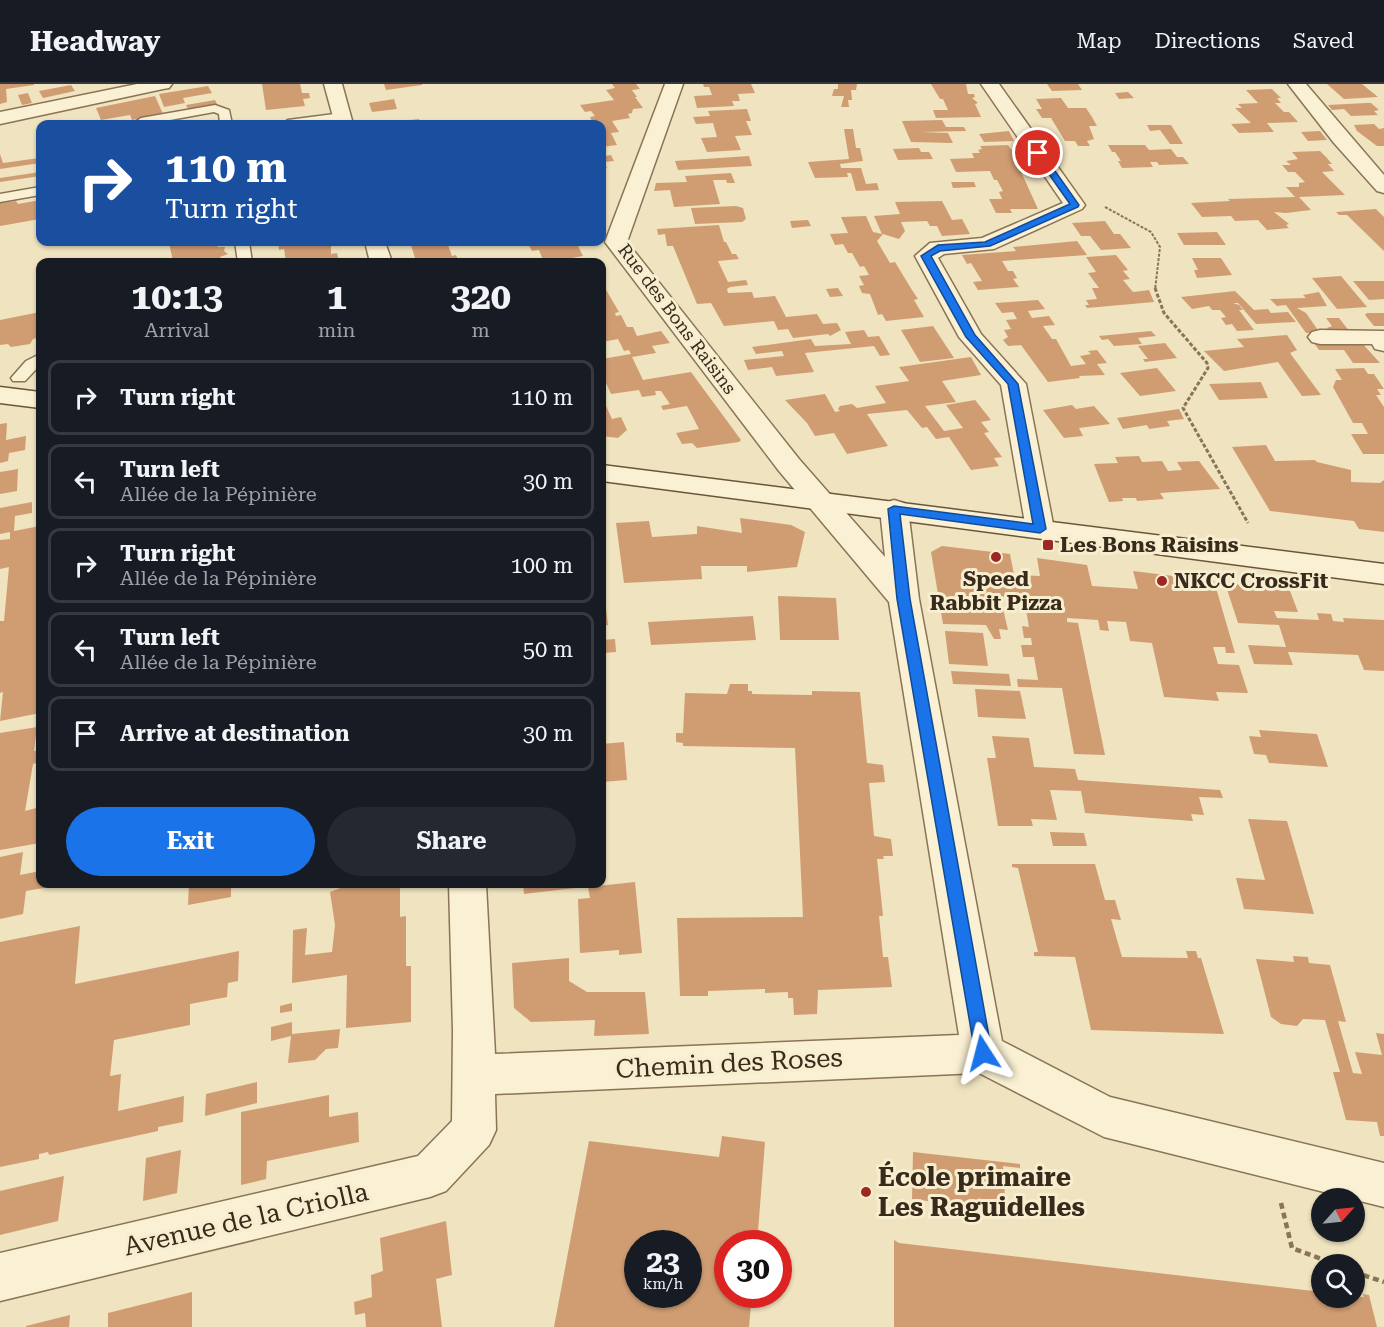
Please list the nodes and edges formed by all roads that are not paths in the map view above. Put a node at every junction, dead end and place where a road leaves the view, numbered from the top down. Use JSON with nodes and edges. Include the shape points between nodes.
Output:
{"nodes":[{"id":1,"x":163,"y":84,"type":"edge"},
{"id":2,"x":333,"y":84,"type":"edge"},
{"id":3,"x":674,"y":84,"type":"edge"},
{"id":4,"x":990,"y":84,"type":"edge"},
{"id":5,"x":1298,"y":84,"type":"edge"},
{"id":6,"x":0,"y":118,"type":"edge"},
{"id":7,"x":152,"y":120,"type":"edge"},
{"id":8,"x":226,"y":120,"type":"edge"},
{"id":9,"x":343,"y":120,"type":"edge"},
{"id":10,"x":1384,"y":187,"type":"edge"},
{"id":11,"x":36,"y":192,"type":"edge"},
{"id":12,"x":0,"y":198,"type":"edge"},
{"id":13,"x":1320,"y":337,"type":"dead end"},
{"id":14,"x":1382,"y":339,"type":"edge"},
{"id":15,"x":36,"y":362,"type":"edge"},
{"id":16,"x":19,"y":378,"type":"dead end"},
{"id":17,"x":0,"y":395,"type":"edge"},
{"id":18,"x":36,"y":400,"type":"edge"},
{"id":19,"x":606,"y":473,"type":"edge"},
{"id":20,"x":819,"y":500,"type":"junction"},
{"id":21,"x":894,"y":509,"type":"junction"},
{"id":22,"x":1040,"y":529,"type":"junction"},
{"id":23,"x":1384,"y":574,"type":"edge"},
{"id":24,"x":904,"y":599,"type":"junction"},
{"id":25,"x":467,"y":888,"type":"edge"},
{"id":26,"x":983,"y":1053,"type":"junction"},
{"id":27,"x":474,"y":1075,"type":"junction"},
{"id":28,"x":1384,"y":1185,"type":"edge"},
{"id":29,"x":0,"y":1277,"type":"edge"}],
"edges":[{"from":1,"to":6,"type":"street"},
{"from":2,"to":9,"type":"street"},
{"from":3,"to":20,"type":"street","name":"Rue des Bons Raisins","via":[[616,242]]},
{"from":4,"to":22,"type":"street","via":[[1075,205],[986,244],[938,248],[926,256],[971,337],[1013,384]]},
{"from":5,"to":10,"type":"street"},
{"from":7,"to":8,"type":"lane","via":[[215,108],[225,112]]},
{"from":11,"to":12,"type":"lane"},
{"from":13,"to":14,"type":"street"},
{"from":15,"to":16,"type":"lane"},
{"from":17,"to":18,"type":"street"},
{"from":19,"to":20,"type":"street"},
{"from":20,"to":21,"type":"street"},
{"from":20,"to":24,"type":"street"},
{"from":21,"to":22,"type":"street"},
{"from":21,"to":24,"type":"street"},
{"from":22,"to":23,"type":"street"},
{"from":24,"to":26,"type":"street"},
{"from":25,"to":27,"type":"street"},
{"from":26,"to":27,"type":"street","name":"Chemin des Roses"},
{"from":26,"to":28,"type":"street","via":[[1104,1116]]},
{"from":27,"to":29,"type":"street","name":"Avenue de la Criolla","via":[[474,1130],[430,1175]]}]}
